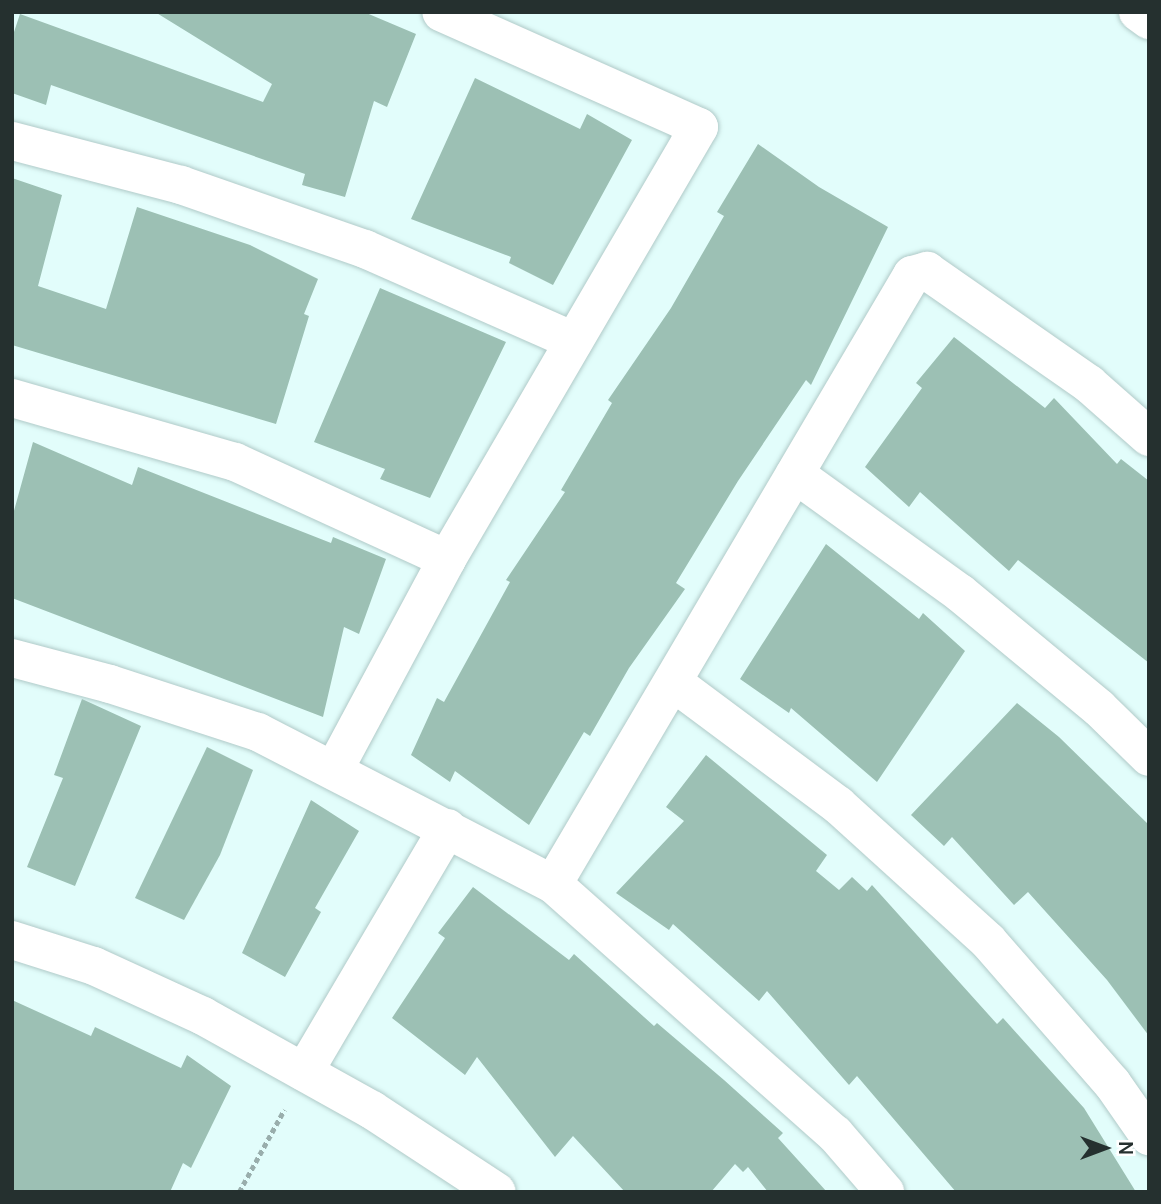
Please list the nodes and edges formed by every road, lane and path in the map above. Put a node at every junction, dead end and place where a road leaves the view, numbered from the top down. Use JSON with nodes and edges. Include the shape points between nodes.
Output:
{"nodes":[{"id":1,"x":441,"y":12,"type":"edge"},
{"id":2,"x":1138,"y":12,"type":"edge"},
{"id":3,"x":1149,"y":20,"type":"edge"},
{"id":4,"x":12,"y":141,"type":"edge"},
{"id":5,"x":574,"y":341,"type":"junction"},
{"id":6,"x":12,"y":398,"type":"edge"},
{"id":7,"x":1149,"y":438,"type":"edge"},
{"id":8,"x":795,"y":474,"type":"junction"},
{"id":9,"x":447,"y":559,"type":"junction"},
{"id":10,"x":12,"y":658,"type":"edge"},
{"id":11,"x":673,"y":682,"type":"junction"},
{"id":12,"x":1149,"y":757,"type":"edge"},
{"id":13,"x":334,"y":770,"type":"junction"},
{"id":14,"x":448,"y":828,"type":"junction"},
{"id":15,"x":553,"y":884,"type":"junction"},
{"id":16,"x":12,"y":940,"type":"edge"},
{"id":17,"x":304,"y":1072,"type":"junction"},
{"id":18,"x":1149,"y":1136,"type":"edge"},
{"id":19,"x":239,"y":1192,"type":"edge"},
{"id":20,"x":497,"y":1192,"type":"edge"},
{"id":21,"x":886,"y":1192,"type":"edge"}],
"edges":[{"from":1,"to":5,"type":"main road","via":[[699,127]]},
{"from":2,"to":3,"type":"main road"},
{"from":4,"to":5,"type":"main road","via":[[181,185],[365,249]]},
{"from":5,"to":9,"type":"main road"},
{"from":6,"to":9,"type":"main road","via":[[235,462]]},
{"from":7,"to":8,"type":"main road","via":[[1089,384],[927,271],[912,275]]},
{"from":8,"to":11,"type":"main road"},
{"from":8,"to":12,"type":"main road","via":[[960,593],[1099,708]]},
{"from":9,"to":13,"type":"main road"},
{"from":10,"to":13,"type":"main road","via":[[258,732]]},
{"from":11,"to":15,"type":"main road"},
{"from":11,"to":18,"type":"main road","via":[[838,805],[988,941],[1112,1083]]},
{"from":13,"to":14,"type":"main road"},
{"from":14,"to":15,"type":"main road"},
{"from":14,"to":17,"type":"main road"},
{"from":15,"to":21,"type":"main road","via":[[825,1125]]},
{"from":16,"to":17,"type":"main road","via":[[106,972],[203,1016]]},
{"from":17,"to":19,"type":"path"},
{"from":17,"to":20,"type":"main road","via":[[372,1110]]}]}
